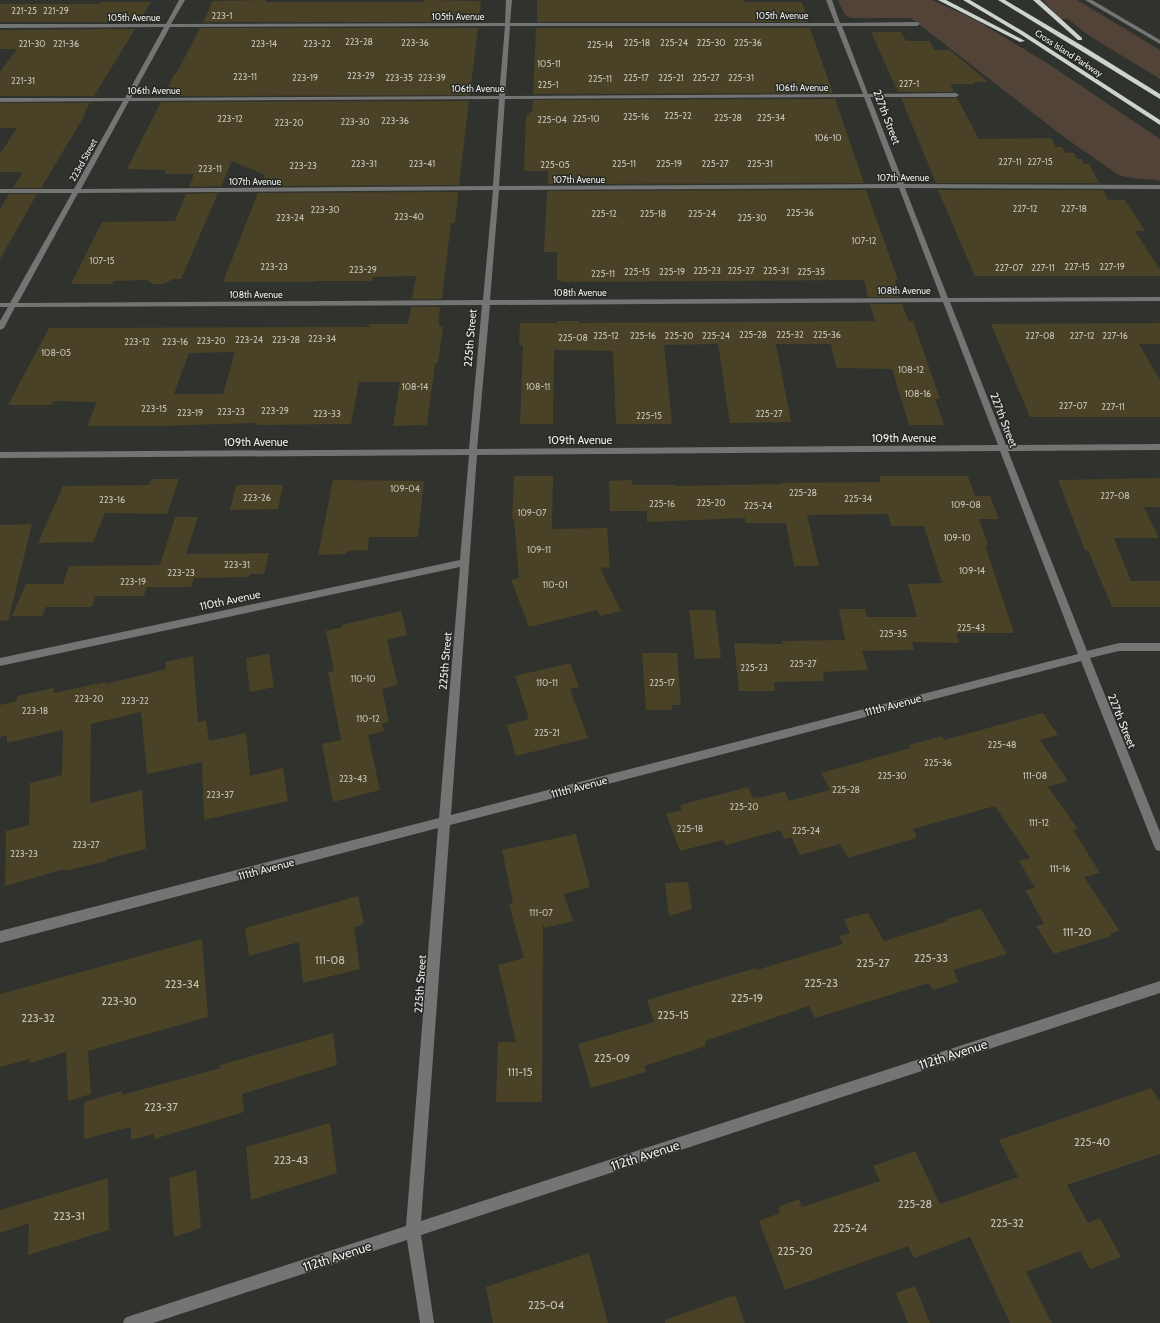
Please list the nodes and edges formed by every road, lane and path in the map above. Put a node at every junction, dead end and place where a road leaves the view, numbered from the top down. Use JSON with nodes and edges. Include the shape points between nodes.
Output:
{"nodes":[{"id":1,"x":182,"y":0,"type":"edge"},
{"id":2,"x":509,"y":0,"type":"edge"},
{"id":3,"x":829,"y":0,"type":"edge"},
{"id":4,"x":941,"y":0,"type":"edge"},
{"id":5,"x":966,"y":0,"type":"edge"},
{"id":6,"x":1001,"y":0,"type":"edge"},
{"id":7,"x":1036,"y":0,"type":"edge"},
{"id":8,"x":1088,"y":0,"type":"edge"},
{"id":9,"x":1100,"y":0,"type":"edge"},
{"id":10,"x":1114,"y":8,"type":"dead end"},
{"id":11,"x":838,"y":23,"type":"junction"},
{"id":12,"x":507,"y":24,"type":"junction"},
{"id":13,"x":917,"y":24,"type":"dead end"},
{"id":14,"x":168,"y":25,"type":"junction"},
{"id":15,"x":0,"y":26,"type":"edge"},
{"id":16,"x":1160,"y":42,"type":"edge"},
{"id":17,"x":1076,"y":69,"type":"junction"},
{"id":18,"x":1120,"y":71,"type":"junction"},
{"id":19,"x":1137,"y":82,"type":"junction"},
{"id":20,"x":1160,"y":93,"type":"edge"},
{"id":21,"x":956,"y":95,"type":"dead end"},
{"id":22,"x":866,"y":96,"type":"junction"},
{"id":23,"x":501,"y":97,"type":"junction"},
{"id":24,"x":1160,"y":97,"type":"edge"},
{"id":25,"x":128,"y":99,"type":"junction"},
{"id":26,"x":0,"y":100,"type":"edge"},
{"id":27,"x":1140,"y":110,"type":"junction"},
{"id":28,"x":1160,"y":123,"type":"edge"},
{"id":29,"x":1160,"y":128,"type":"edge"},
{"id":30,"x":901,"y":186,"type":"junction"},
{"id":31,"x":1159,"y":187,"type":"edge"},
{"id":32,"x":496,"y":188,"type":"junction"},
{"id":33,"x":76,"y":190,"type":"junction"},
{"id":34,"x":0,"y":191,"type":"edge"},
{"id":35,"x":1160,"y":299,"type":"edge"},
{"id":36,"x":945,"y":300,"type":"junction"},
{"id":37,"x":484,"y":303,"type":"junction"},
{"id":38,"x":0,"y":305,"type":"edge"},
{"id":39,"x":13,"y":305,"type":"junction"},
{"id":40,"x":0,"y":328,"type":"edge"},
{"id":41,"x":1160,"y":447,"type":"edge"},
{"id":42,"x":1003,"y":448,"type":"junction"},
{"id":43,"x":473,"y":452,"type":"junction"},
{"id":44,"x":0,"y":455,"type":"edge"},
{"id":45,"x":465,"y":562,"type":"junction"},
{"id":46,"x":1160,"y":647,"type":"edge"},
{"id":47,"x":1084,"y":656,"type":"junction"},
{"id":48,"x":0,"y":662,"type":"edge"},
{"id":49,"x":444,"y":822,"type":"junction"},
{"id":50,"x":1160,"y":846,"type":"edge"},
{"id":51,"x":0,"y":937,"type":"edge"},
{"id":52,"x":1160,"y":987,"type":"edge"},
{"id":53,"x":413,"y":1231,"type":"junction"},
{"id":54,"x":130,"y":1323,"type":"edge"},
{"id":55,"x":427,"y":1323,"type":"edge"}],
"edges":[{"from":1,"to":14,"type":"street","name":"223rd Street"},
{"from":2,"to":12,"type":"street","name":"225th Street"},
{"from":3,"to":11,"type":"street","name":"227th Street"},
{"from":4,"to":17,"type":"highway"},
{"from":5,"to":17,"type":"highway","name":"Cross Island Parkway"},
{"from":6,"to":18,"type":"highway","name":"Cross Island Parkway"},
{"from":7,"to":18,"type":"highway"},
{"from":8,"to":16,"type":"street"},
{"from":9,"to":10,"type":"street"},
{"from":11,"to":12,"type":"street","name":"105th Avenue"},
{"from":11,"to":13,"type":"street","name":"105th Avenue"},
{"from":11,"to":22,"type":"street","name":"227th Street"},
{"from":12,"to":14,"type":"street","name":"105th Avenue"},
{"from":12,"to":23,"type":"street","name":"225th Street"},
{"from":14,"to":15,"type":"street","name":"105th Avenue"},
{"from":14,"to":25,"type":"street","name":"223rd Street"},
{"from":17,"to":27,"type":"highway","name":"Cross Island Parkway"},
{"from":18,"to":19,"type":"highway","name":"Cross Island Parkway"},
{"from":19,"to":20,"type":"highway"},
{"from":19,"to":24,"type":"highway","name":"Cross Island Parkway"},
{"from":21,"to":22,"type":"street","name":"106th Avenue"},
{"from":22,"to":23,"type":"street","name":"106th Avenue"},
{"from":22,"to":30,"type":"street","name":"227th Street"},
{"from":23,"to":25,"type":"street","name":"106th Avenue"},
{"from":23,"to":32,"type":"street","name":"225th Street"},
{"from":25,"to":26,"type":"street","name":"106th Avenue"},
{"from":25,"to":33,"type":"street","name":"223rd Street"},
{"from":27,"to":28,"type":"highway","name":"Cross Island Parkway"},
{"from":27,"to":29,"type":"highway"},
{"from":30,"to":31,"type":"street","name":"107th Avenue"},
{"from":30,"to":32,"type":"street","name":"107th Avenue"},
{"from":30,"to":36,"type":"street","name":"227th Street"},
{"from":32,"to":33,"type":"street","name":"107th Avenue"},
{"from":32,"to":37,"type":"street","name":"225th Street"},
{"from":33,"to":34,"type":"street","name":"107th Avenue"},
{"from":33,"to":39,"type":"street","name":"223rd Street"},
{"from":35,"to":36,"type":"street","name":"108th Avenue"},
{"from":36,"to":37,"type":"street","name":"108th Avenue"},
{"from":36,"to":42,"type":"street","name":"227th Street"},
{"from":37,"to":39,"type":"street","name":"108th Avenue"},
{"from":37,"to":43,"type":"street","name":"225th Street"},
{"from":38,"to":39,"type":"street","name":"108th Avenue"},
{"from":39,"to":40,"type":"street","name":"223rd Street"},
{"from":41,"to":42,"type":"street","name":"109th Avenue"},
{"from":42,"to":43,"type":"street","name":"109th Avenue"},
{"from":42,"to":47,"type":"street","name":"227th Street"},
{"from":43,"to":44,"type":"street","name":"109th Avenue"},
{"from":43,"to":45,"type":"street","name":"225th Street"},
{"from":45,"to":48,"type":"street","name":"110th Avenue"},
{"from":45,"to":49,"type":"street","name":"225th Street"},
{"from":46,"to":47,"type":"street","name":"111th Avenue","via":[[1119,647]]},
{"from":47,"to":49,"type":"street","name":"111th Avenue"},
{"from":47,"to":50,"type":"street","name":"227th Street"},
{"from":49,"to":51,"type":"street","name":"111th Avenue"},
{"from":49,"to":53,"type":"street","name":"225th Street"},
{"from":52,"to":53,"type":"street","name":"112th Avenue"},
{"from":53,"to":54,"type":"street","name":"112th Avenue"},
{"from":53,"to":55,"type":"street","name":"225th Street"}]}
